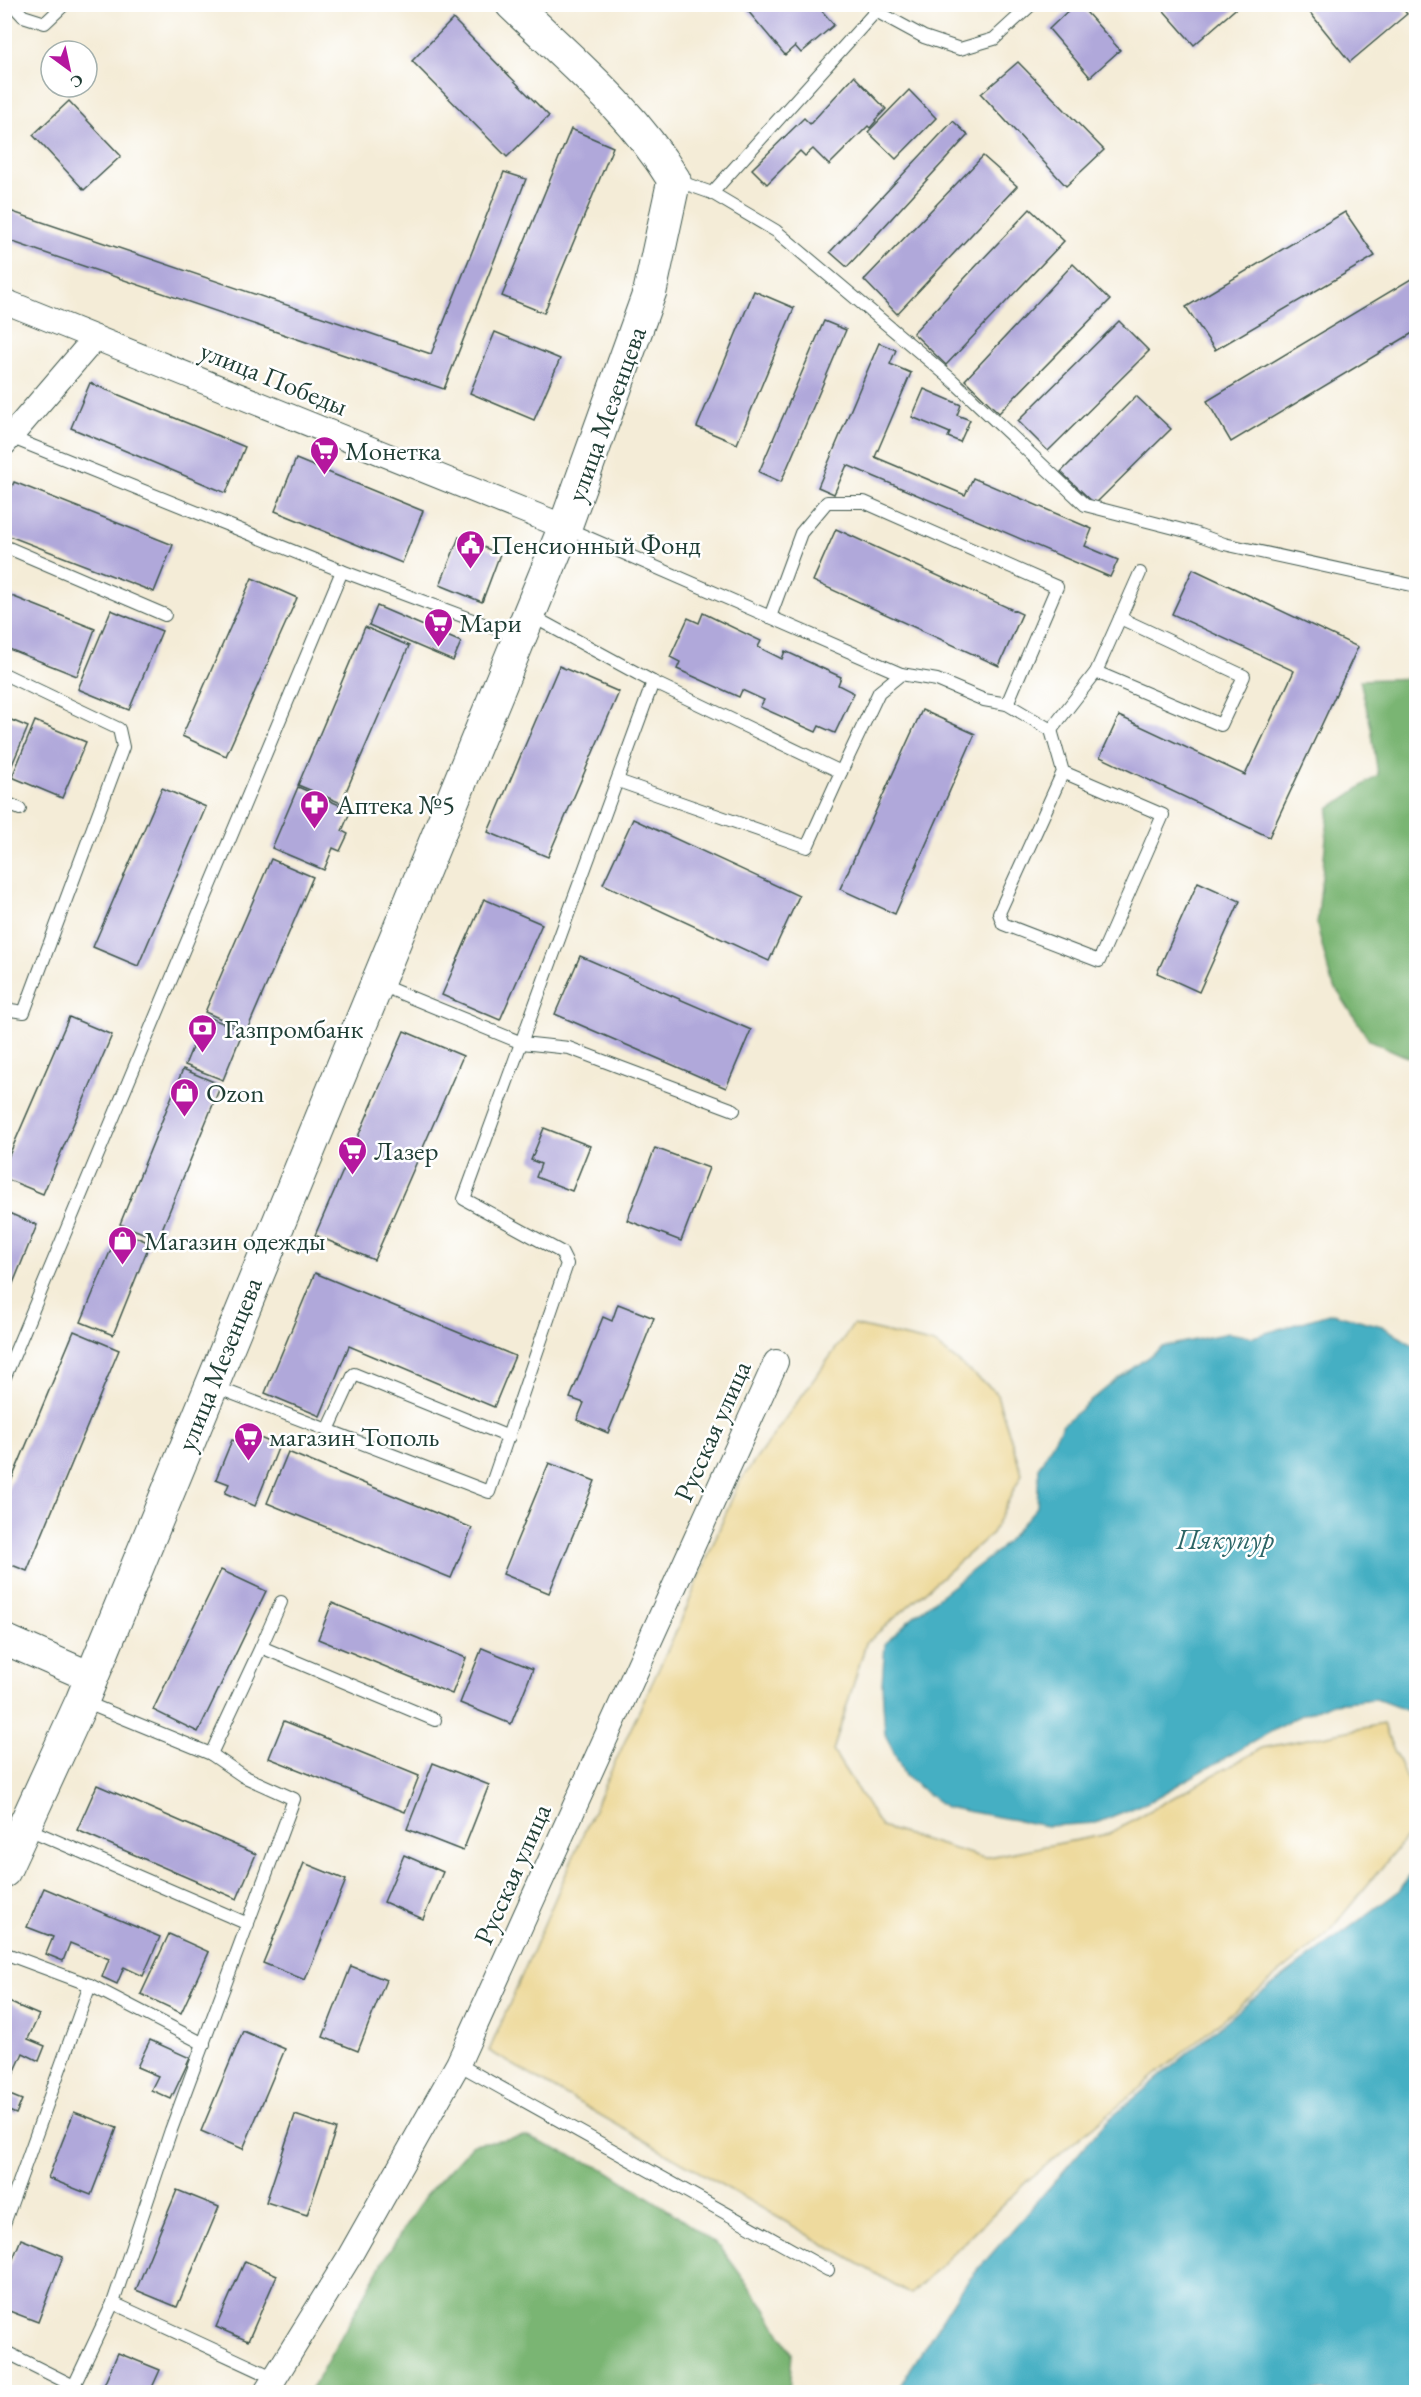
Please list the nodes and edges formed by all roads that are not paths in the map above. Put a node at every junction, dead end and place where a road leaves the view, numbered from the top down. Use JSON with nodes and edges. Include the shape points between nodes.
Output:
{"nodes":[{"id":1,"x":12,"y":4,"type":"edge"},
{"id":2,"x":65,"y":4,"type":"edge"},
{"id":3,"x":512,"y":4,"type":"edge"},
{"id":4,"x":1032,"y":4,"type":"edge"},
{"id":5,"x":877,"y":8,"type":"edge"},
{"id":6,"x":674,"y":180,"type":"junction"},
{"id":7,"x":712,"y":193,"type":"junction"},
{"id":8,"x":4,"y":301,"type":"edge"},
{"id":9,"x":95,"y":338,"type":"junction"},
{"id":10,"x":7,"y":441,"type":"edge"},
{"id":11,"x":565,"y":527,"type":"junction"},
{"id":12,"x":4,"y":546,"type":"edge"},
{"id":13,"x":342,"y":571,"type":"junction"},
{"id":14,"x":1140,"y":573,"type":"dead end"},
{"id":15,"x":1416,"y":586,"type":"edge"},
{"id":16,"x":165,"y":615,"type":"dead end"},
{"id":17,"x":770,"y":617,"type":"junction"},
{"id":18,"x":1120,"y":618,"type":"junction"},
{"id":19,"x":524,"y":626,"type":"junction"},
{"id":20,"x":1096,"y":672,"type":"junction"},
{"id":21,"x":4,"y":674,"type":"edge"},
{"id":22,"x":901,"y":674,"type":"junction"},
{"id":23,"x":653,"y":682,"type":"junction"},
{"id":24,"x":1006,"y":704,"type":"junction"},
{"id":25,"x":1051,"y":730,"type":"junction"},
{"id":26,"x":841,"y":772,"type":"junction"},
{"id":27,"x":1063,"y":772,"type":"junction"},
{"id":28,"x":618,"y":781,"type":"junction"},
{"id":29,"x":4,"y":802,"type":"edge"},
{"id":30,"x":20,"y":809,"type":"dead end"},
{"id":31,"x":376,"y":984,"type":"junction"},
{"id":32,"x":4,"y":1009,"type":"edge"},
{"id":33,"x":522,"y":1043,"type":"junction"},
{"id":34,"x":734,"y":1110,"type":"dead end"},
{"id":35,"x":776,"y":1362,"type":"dead end"},
{"id":36,"x":4,"y":1379,"type":"edge"},
{"id":37,"x":211,"y":1385,"type":"junction"},
{"id":38,"x":328,"y":1430,"type":"junction"},
{"id":39,"x":509,"y":1437,"type":"junction"},
{"id":40,"x":281,"y":1602,"type":"dead end"},
{"id":41,"x":4,"y":1639,"type":"edge"},
{"id":42,"x":261,"y":1647,"type":"junction"},
{"id":43,"x":86,"y":1689,"type":"junction"},
{"id":44,"x":435,"y":1720,"type":"dead end"},
{"id":45,"x":211,"y":1754,"type":"junction"},
{"id":46,"x":23,"y":1827,"type":"junction"},
{"id":47,"x":4,"y":1871,"type":"edge"},
{"id":48,"x":248,"y":1924,"type":"junction"},
{"id":49,"x":4,"y":1953,"type":"edge"},
{"id":50,"x":90,"y":1985,"type":"junction"},
{"id":51,"x":204,"y":2044,"type":"junction"},
{"id":52,"x":459,"y":2064,"type":"junction"},
{"id":53,"x":4,"y":2224,"type":"edge"},
{"id":54,"x":828,"y":2270,"type":"dead end"},
{"id":55,"x":112,"y":2303,"type":"junction"},
{"id":56,"x":4,"y":2351,"type":"edge"},
{"id":57,"x":270,"y":2385,"type":"edge"},
{"id":58,"x":72,"y":2389,"type":"edge"}],
"edges":[{"from":1,"to":2,"type":"lane","via":[[23,16],[45,23]]},
{"from":3,"to":6,"type":"main road","via":[[632,120],[656,149]]},
{"from":4,"to":5,"type":"lane","via":[[994,39],[960,49],[924,37]]},
{"from":5,"to":7,"type":"lane"},
{"from":6,"to":7,"type":"lane"},
{"from":6,"to":11,"type":"main road","name":"улица Мезенцева","via":[[650,291]]},
{"from":7,"to":15,"type":"lane","via":[[776,231],[950,378],[1085,505],[1224,544]]},
{"from":8,"to":9,"type":"street","name":"улица Победы"},
{"from":9,"to":10,"type":"street"},
{"from":9,"to":11,"type":"street","name":"улица Победы"},
{"from":10,"to":13,"type":"lane"},
{"from":11,"to":17,"type":"lane"},
{"from":11,"to":19,"type":"main road","name":"улица Мезенцева"},
{"from":12,"to":16,"type":"lane"},
{"from":13,"to":19,"type":"lane"},
{"from":13,"to":36,"type":"lane"},
{"from":14,"to":18,"type":"lane"},
{"from":17,"to":22,"type":"lane"},
{"from":17,"to":24,"type":"lane","via":[[801,533],[827,502],[864,502],[1057,587]]},
{"from":18,"to":20,"type":"lane"},
{"from":18,"to":20,"type":"lane","via":[[1244,676],[1221,725]]},
{"from":19,"to":23,"type":"lane"},
{"from":19,"to":31,"type":"main road","name":"улица Мезенцева"},
{"from":20,"to":25,"type":"lane"},
{"from":21,"to":32,"type":"lane","via":[[119,729],[123,747],[24,1012]]},
{"from":22,"to":24,"type":"lane","via":[[937,680],[984,700]]},
{"from":22,"to":26,"type":"lane","via":[[879,692]]},
{"from":23,"to":26,"type":"lane"},
{"from":23,"to":28,"type":"lane"},
{"from":24,"to":25,"type":"lane"},
{"from":25,"to":27,"type":"lane"},
{"from":26,"to":28,"type":"lane","via":[[807,847]]},
{"from":27,"to":27,"type":"lane","via":[[999,913],[1003,924],[1099,961],[1163,814]]},
{"from":28,"to":33,"type":"lane"},
{"from":29,"to":30,"type":"lane"},
{"from":31,"to":33,"type":"lane"},
{"from":31,"to":37,"type":"main road","name":"улица Мезенцева"},
{"from":33,"to":34,"type":"lane","via":[[569,1048]]},
{"from":33,"to":39,"type":"lane","via":[[464,1198],[561,1252],[567,1264]]},
{"from":35,"to":52,"type":"street","name":"Русская улица"},
{"from":37,"to":38,"type":"lane"},
{"from":37,"to":43,"type":"main road","name":"улица Мезенцева"},
{"from":38,"to":39,"type":"lane","via":[[354,1374]]},
{"from":38,"to":39,"type":"lane","via":[[489,1492]]},
{"from":40,"to":42,"type":"lane"},
{"from":41,"to":43,"type":"street"},
{"from":42,"to":44,"type":"lane"},
{"from":42,"to":45,"type":"lane"},
{"from":43,"to":45,"type":"lane"},
{"from":43,"to":46,"type":"main road","name":"улица Мезенцева"},
{"from":45,"to":48,"type":"lane","via":[[243,1776],[294,1799]]},
{"from":46,"to":47,"type":"main road","name":"улица Мезенцева"},
{"from":46,"to":48,"type":"lane"},
{"from":48,"to":51,"type":"lane"},
{"from":49,"to":50,"type":"lane"},
{"from":50,"to":51,"type":"lane"},
{"from":50,"to":53,"type":"lane"},
{"from":51,"to":55,"type":"lane"},
{"from":52,"to":54,"type":"lane"},
{"from":52,"to":57,"type":"street","name":"Русская улица","via":[[348,2259]]},
{"from":55,"to":57,"type":"lane"},
{"from":55,"to":58,"type":"lane"},
{"from":56,"to":58,"type":"lane"}]}
